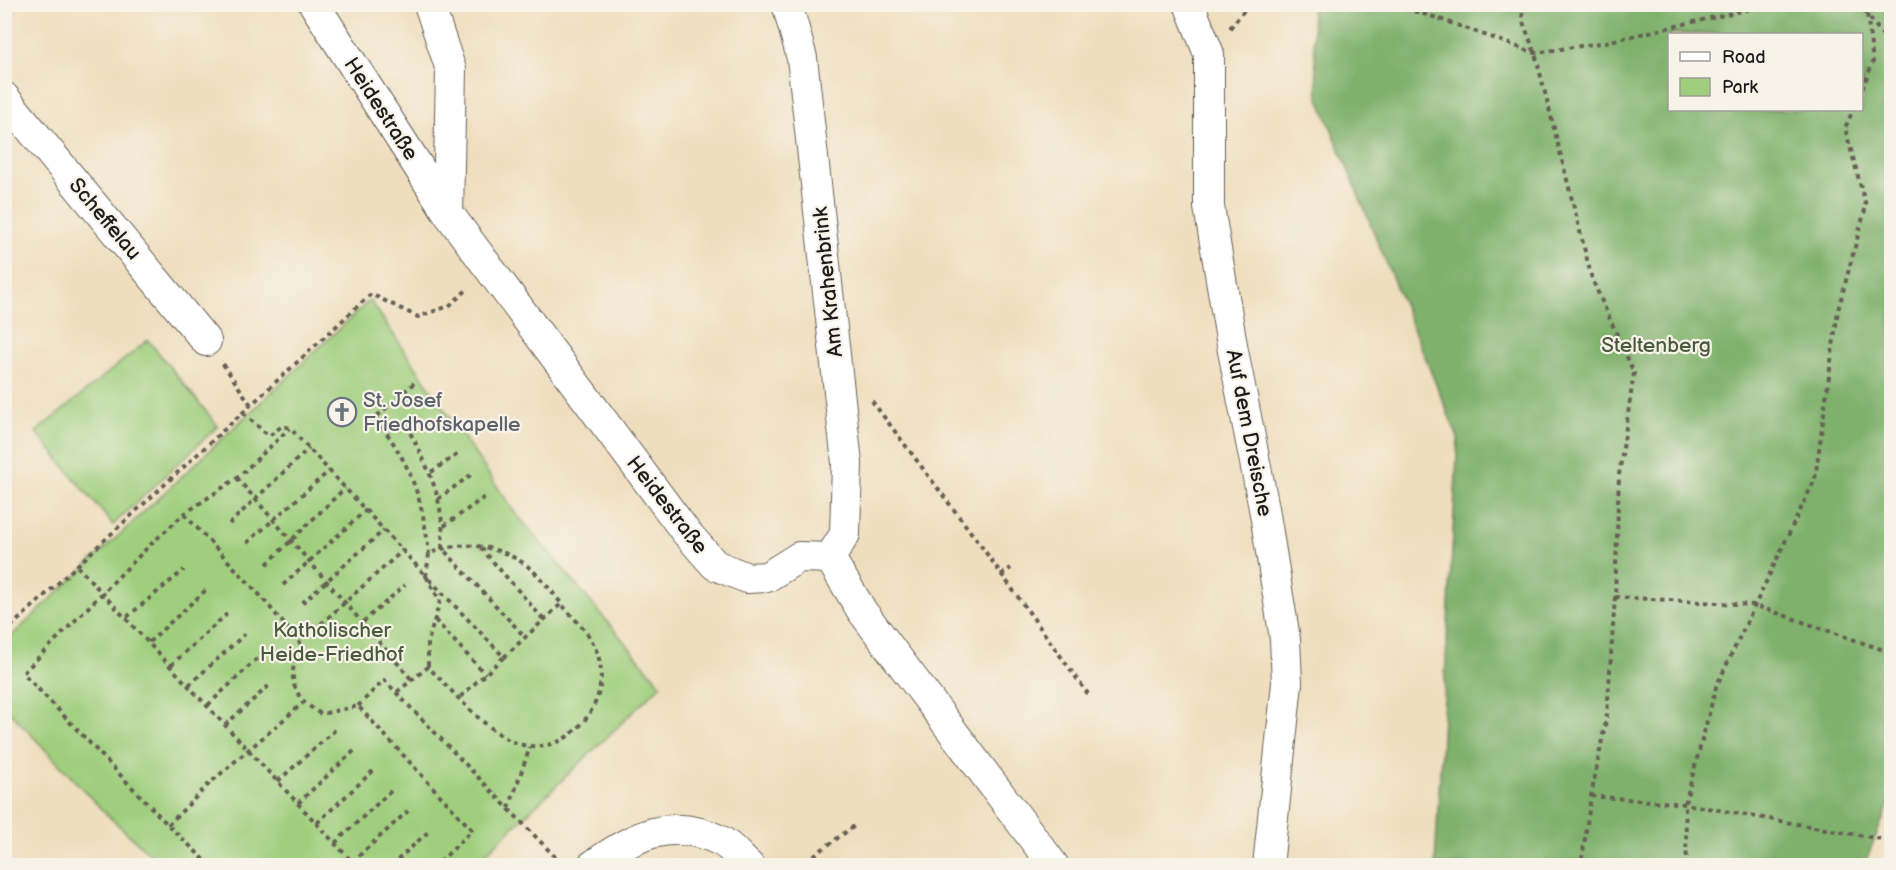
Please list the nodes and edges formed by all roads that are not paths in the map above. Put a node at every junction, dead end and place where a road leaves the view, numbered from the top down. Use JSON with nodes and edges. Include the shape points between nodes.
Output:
{"nodes":[{"id":1,"x":314,"y":4,"type":"edge"},
{"id":2,"x":429,"y":4,"type":"edge"},
{"id":3,"x":786,"y":4,"type":"edge"},
{"id":4,"x":1189,"y":4,"type":"edge"},
{"id":5,"x":4,"y":97,"type":"edge"},
{"id":6,"x":448,"y":213,"type":"junction"},
{"id":7,"x":206,"y":341,"type":"road end"},
{"id":8,"x":830,"y":558,"type":"junction"},
{"id":9,"x":592,"y":866,"type":"edge"},
{"id":10,"x":749,"y":866,"type":"edge"},
{"id":11,"x":1054,"y":866,"type":"edge"},
{"id":12,"x":1268,"y":866,"type":"edge"}],
"edges":[{"from":1,"to":6,"type":"street","name":"Heidestraße"},
{"from":2,"to":6,"type":"street","name":"Heidestraße","via":[[451,69]]},
{"from":3,"to":8,"type":"street","name":"Am Krahenbrink","via":[[802,58],[847,463],[845,534]]},
{"from":4,"to":12,"type":"street","name":"Auf dem Dreische","via":[[1209,54],[1209,207],[1285,639],[1287,682]]},
{"from":5,"to":7,"type":"street","name":"Scheffelau"},
{"from":6,"to":8,"type":"street","name":"Heidestraße","via":[[715,565],[747,578],[767,577],[799,557]]},
{"from":8,"to":11,"type":"street","via":[[862,611]]},
{"from":9,"to":10,"type":"street","via":[[618,846],[645,833],[675,829],[723,842]]}]}
